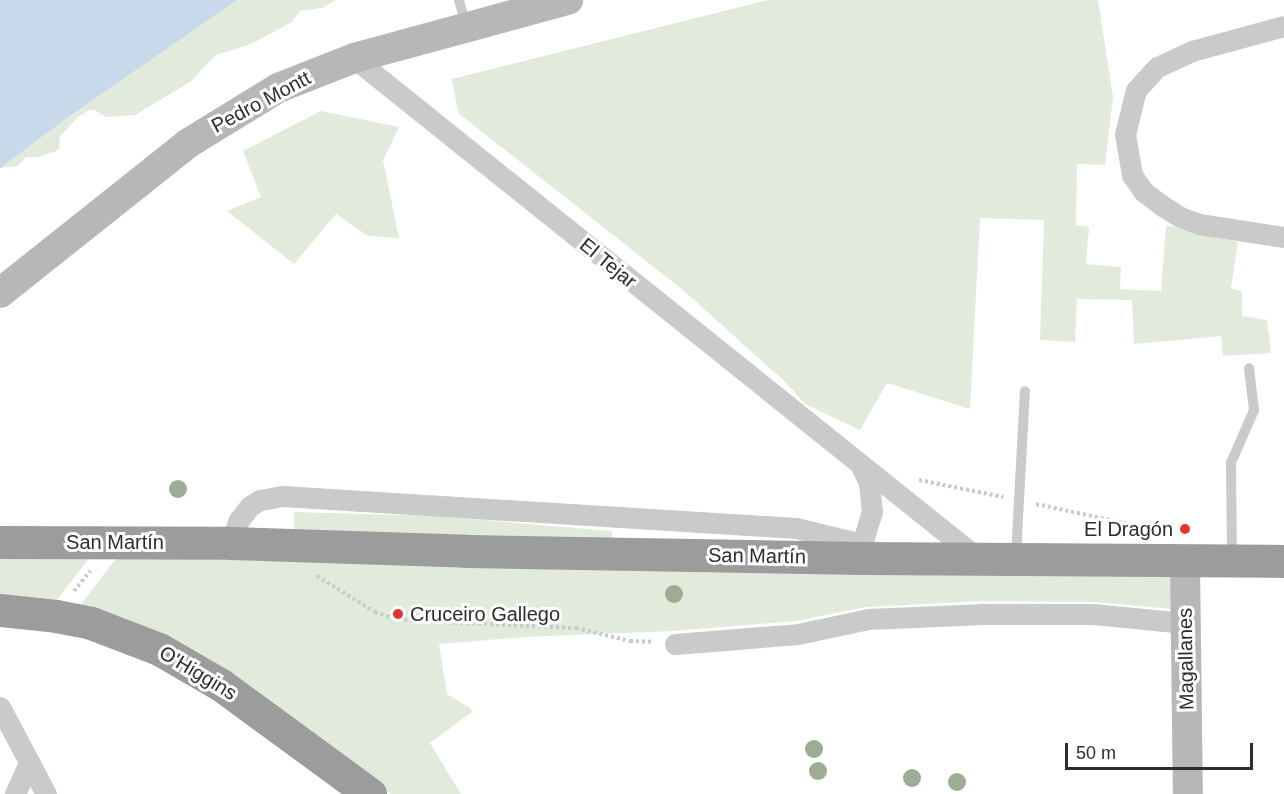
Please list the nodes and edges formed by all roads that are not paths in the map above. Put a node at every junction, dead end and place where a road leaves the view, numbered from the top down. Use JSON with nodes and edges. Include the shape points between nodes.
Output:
{"nodes":[{"id":1,"x":568,"y":0,"type":"edge"},
{"id":2,"x":462,"y":14,"type":"edge"},
{"id":3,"x":1284,"y":26,"type":"edge"},
{"id":4,"x":354,"y":58,"type":"junction"},
{"id":5,"x":1284,"y":237,"type":"edge"},
{"id":6,"x":0,"y":293,"type":"edge"},
{"id":7,"x":1249,"y":368,"type":"dead end"},
{"id":8,"x":1025,"y":391,"type":"dead end"},
{"id":9,"x":862,"y":468,"type":"junction"},
{"id":10,"x":0,"y":542,"type":"edge"},
{"id":11,"x":230,"y":543,"type":"junction"},
{"id":12,"x":862,"y":551,"type":"junction"},
{"id":13,"x":979,"y":559,"type":"junction"},
{"id":14,"x":1016,"y":559,"type":"junction"},
{"id":15,"x":1185,"y":560,"type":"junction"},
{"id":16,"x":1233,"y":560,"type":"junction"},
{"id":17,"x":1284,"y":561,"type":"edge"},
{"id":18,"x":0,"y":610,"type":"edge"},
{"id":19,"x":1185,"y":623,"type":"junction"},
{"id":20,"x":675,"y":644,"type":"road end"},
{"id":21,"x":0,"y":707,"type":"edge"},
{"id":22,"x":29,"y":762,"type":"junction"},
{"id":23,"x":15,"y":794,"type":"edge"},
{"id":24,"x":46,"y":794,"type":"edge"},
{"id":25,"x":370,"y":794,"type":"edge"},
{"id":26,"x":1188,"y":794,"type":"edge"}],
"edges":[{"from":1,"to":2,"type":"main road","name":"Pedro Montt"},
{"from":2,"to":4,"type":"main road","name":"Pedro Montt"},
{"from":3,"to":5,"type":"street","via":[[1192,51],[1157,67],[1137,90],[1125,134],[1132,175],[1144,192],[1161,205],[1199,224]]},
{"from":4,"to":6,"type":"main road","name":"Pedro Montt","via":[[278,88],[213,127]]},
{"from":4,"to":9,"type":"street","name":"El Tejar"},
{"from":7,"to":16,"type":"lane","via":[[1254,410],[1231,463]]},
{"from":8,"to":14,"type":"lane"},
{"from":9,"to":12,"type":"street","via":[[869,482],[872,512]]},
{"from":9,"to":13,"type":"street","name":"El Tejar"},
{"from":10,"to":11,"type":"highway","name":"San Martín"},
{"from":11,"to":12,"type":"highway","name":"San Martín","via":[[467,551]]},
{"from":11,"to":12,"type":"street","name":"San Martín","via":[[239,520],[250,506],[282,496],[796,528]]},
{"from":12,"to":13,"type":"highway","name":"San Martín"},
{"from":13,"to":14,"type":"highway","name":"San Martín"},
{"from":14,"to":15,"type":"highway","name":"San Martín"},
{"from":15,"to":16,"type":"highway","name":"San Martín"},
{"from":15,"to":19,"type":"main road","name":"Magallanes"},
{"from":16,"to":17,"type":"highway","name":"San Martín"},
{"from":18,"to":25,"type":"highway","name":"O'Higgins","via":[[56,616],[126,634],[191,666]]},
{"from":19,"to":20,"type":"street","via":[[1093,614],[984,614],[868,620],[798,634]]},
{"from":19,"to":26,"type":"main road","name":"Magallanes"},
{"from":21,"to":22,"type":"street"},
{"from":22,"to":23,"type":"street"},
{"from":22,"to":24,"type":"street"}]}
